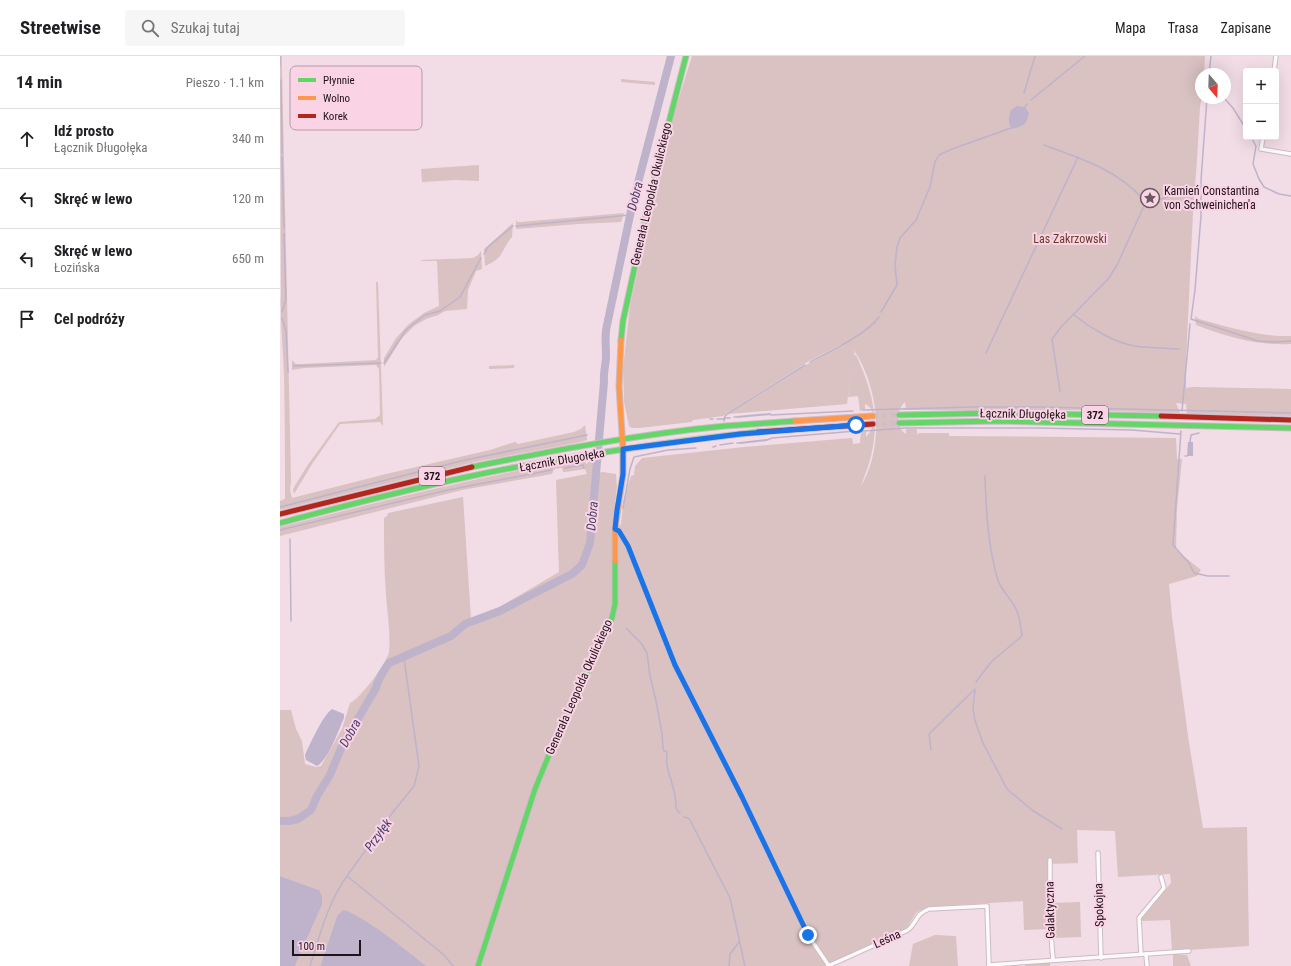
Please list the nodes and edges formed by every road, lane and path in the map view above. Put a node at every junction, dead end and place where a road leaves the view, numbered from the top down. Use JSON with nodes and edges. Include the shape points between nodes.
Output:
{"nodes":[{"id":1,"x":686,"y":56,"type":"edge"},
{"id":2,"x":1276,"y":56,"type":"edge"},
{"id":3,"x":1274,"y":68,"type":"edge"},
{"id":4,"x":1262,"y":140,"type":"edge"},
{"id":5,"x":1291,"y":154,"type":"edge"},
{"id":6,"x":899,"y":415,"type":"tunnel mouth"},
{"id":7,"x":873,"y":416,"type":"tunnel mouth"},
{"id":8,"x":1291,"y":420,"type":"edge"},
{"id":9,"x":899,"y":423,"type":"tunnel mouth"},
{"id":10,"x":873,"y":424,"type":"tunnel mouth"},
{"id":11,"x":1291,"y":428,"type":"edge"},
{"id":12,"x":622,"y":440,"type":"junction"},
{"id":13,"x":623,"y":449,"type":"junction"},
{"id":14,"x":280,"y":514,"type":"edge"},
{"id":15,"x":280,"y":523,"type":"edge"},
{"id":16,"x":615,"y":529,"type":"junction"},
{"id":17,"x":1098,"y":853,"type":"dead end"},
{"id":18,"x":1050,"y":860,"type":"dead end"},
{"id":19,"x":1161,"y":877,"type":"dead end"},
{"id":20,"x":1189,"y":951,"type":"dead end"},
{"id":21,"x":1141,"y":954,"type":"junction"},
{"id":22,"x":1146,"y":954,"type":"junction"},
{"id":23,"x":1101,"y":958,"type":"junction"},
{"id":24,"x":1052,"y":960,"type":"junction"},
{"id":25,"x":478,"y":966,"type":"edge"},
{"id":26,"x":828,"y":966,"type":"edge"},
{"id":27,"x":989,"y":966,"type":"edge"},
{"id":28,"x":1147,"y":966,"type":"edge"}],
"edges":[{"from":1,"to":12,"type":"main road","name":"Generała Leopolda Okulickiego","via":[[651,192],[623,321],[619,381]]},
{"from":2,"to":3,"type":"street"},
{"from":4,"to":5,"type":"street","via":[[1261,149]]},
{"from":6,"to":8,"type":"main road","name":"Łącznik Długołęka","number":"372","via":[[1010,413]]},
{"from":7,"to":12,"type":"main road","name":"Łącznik Długołęka","number":"372","via":[[724,426]]},
{"from":9,"to":11,"type":"main road","name":"Łącznik Długołęka","number":"372","via":[[1020,422]]},
{"from":10,"to":13,"type":"main road","name":"Łącznik Długołęka","number":"372","via":[[740,434]]},
{"from":12,"to":13,"type":"main road","name":"Generała Leopolda Okulickiego"},
{"from":12,"to":14,"type":"main road","name":"Łącznik Długołęka","number":"372","via":[[469,468]]},
{"from":13,"to":15,"type":"main road","name":"Łącznik Długołęka","number":"372","via":[[461,478]]},
{"from":13,"to":16,"type":"main road","name":"Generała Leopolda Okulickiego","via":[[623,474]]},
{"from":16,"to":25,"type":"main road","name":"Generała Leopolda Okulickiego","via":[[615,604],[609,626],[534,789]]},
{"from":16,"to":26,"type":"street","via":[[628,546],[675,665],[808,935]]},
{"from":17,"to":23,"type":"street","name":"Spokojna"},
{"from":18,"to":24,"type":"street","name":"Galaktyczna"},
{"from":19,"to":21,"type":"street","via":[[1164,888],[1140,918]]},
{"from":20,"to":22,"type":"street"},
{"from":21,"to":22,"type":"street"},
{"from":21,"to":23,"type":"street"},
{"from":22,"to":28,"type":"street"},
{"from":23,"to":24,"type":"street"},
{"from":24,"to":27,"type":"street"},
{"from":26,"to":27,"type":"street","name":"Leśna","via":[[908,930],[916,916],[929,908],[987,906]]}]}
